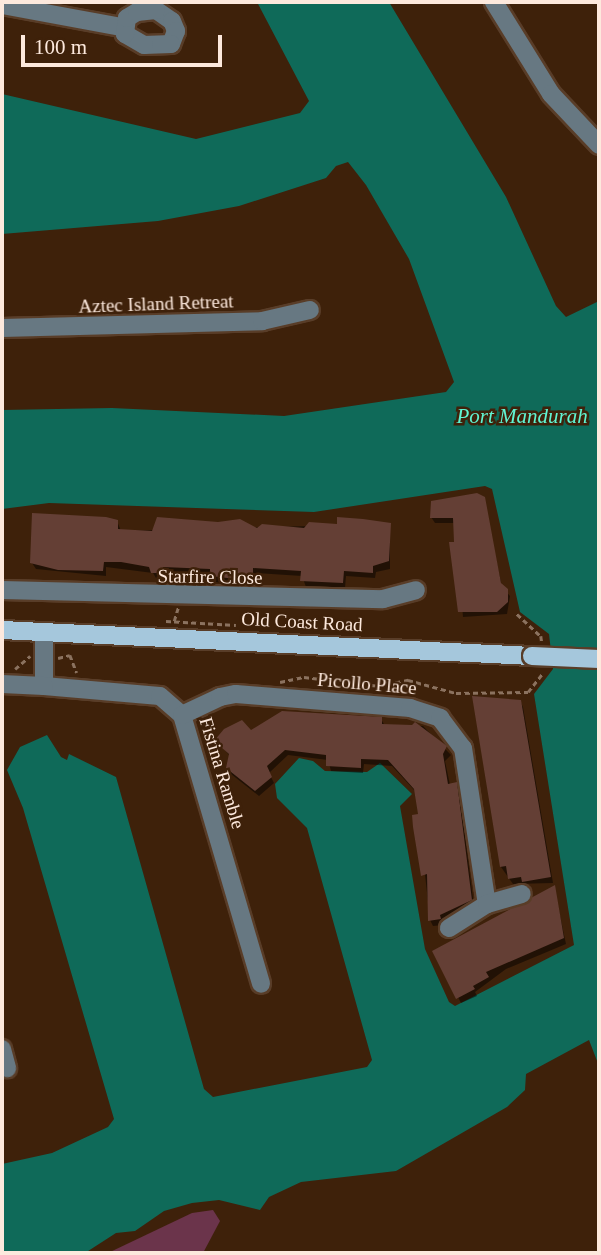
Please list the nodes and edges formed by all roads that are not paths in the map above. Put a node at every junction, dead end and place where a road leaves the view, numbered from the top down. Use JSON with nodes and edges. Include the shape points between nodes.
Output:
{"nodes":[{"id":1,"x":495,"y":2,"type":"edge"},
{"id":2,"x":2,"y":5,"type":"edge"},
{"id":3,"x":122,"y":27,"type":"dead end"},
{"id":4,"x":599,"y":145,"type":"edge"},
{"id":5,"x":310,"y":310,"type":"dead end"},
{"id":6,"x":2,"y":328,"type":"edge"},
{"id":7,"x":2,"y":590,"type":"edge"},
{"id":8,"x":416,"y":590,"type":"dead end"},
{"id":9,"x":2,"y":630,"type":"edge"},
{"id":10,"x":44,"y":632,"type":"junction"},
{"id":11,"x":599,"y":659,"type":"edge"},
{"id":12,"x":3,"y":680,"type":"edge"},
{"id":13,"x":44,"y":686,"type":"junction"},
{"id":14,"x":182,"y":715,"type":"junction"},
{"id":15,"x":522,"y":894,"type":"dead end"},
{"id":16,"x":487,"y":904,"type":"junction"},
{"id":17,"x":449,"y":928,"type":"dead end"},
{"id":18,"x":261,"y":984,"type":"dead end"},
{"id":19,"x":2,"y":1049,"type":"edge"},
{"id":20,"x":7,"y":1068,"type":"dead end"}],
"edges":[{"from":1,"to":4,"type":"street","via":[[551,94]]},
{"from":2,"to":3,"type":"street"},
{"from":5,"to":6,"type":"street","name":"Aztec Island Retreat","via":[[262,321]]},
{"from":7,"to":8,"type":"street","name":"Starfire Close","via":[[383,599]]},
{"from":9,"to":10,"type":"main road","name":"Old Coast Road"},
{"from":10,"to":11,"type":"main road","name":"Old Coast Road","bridge":true,"via":[[537,652]]},
{"from":10,"to":13,"type":"street"},
{"from":12,"to":13,"type":"street","name":"Fistina Ramble"},
{"from":13,"to":14,"type":"street","name":"Fistina Ramble","via":[[160,696]]},
{"from":14,"to":16,"type":"street","name":"Picollo Place","via":[[236,694],[410,708],[440,718],[463,748]]},
{"from":14,"to":18,"type":"street","name":"Fistina Ramble"},
{"from":15,"to":16,"type":"street"},
{"from":16,"to":17,"type":"street"},
{"from":19,"to":20,"type":"street"}]}
